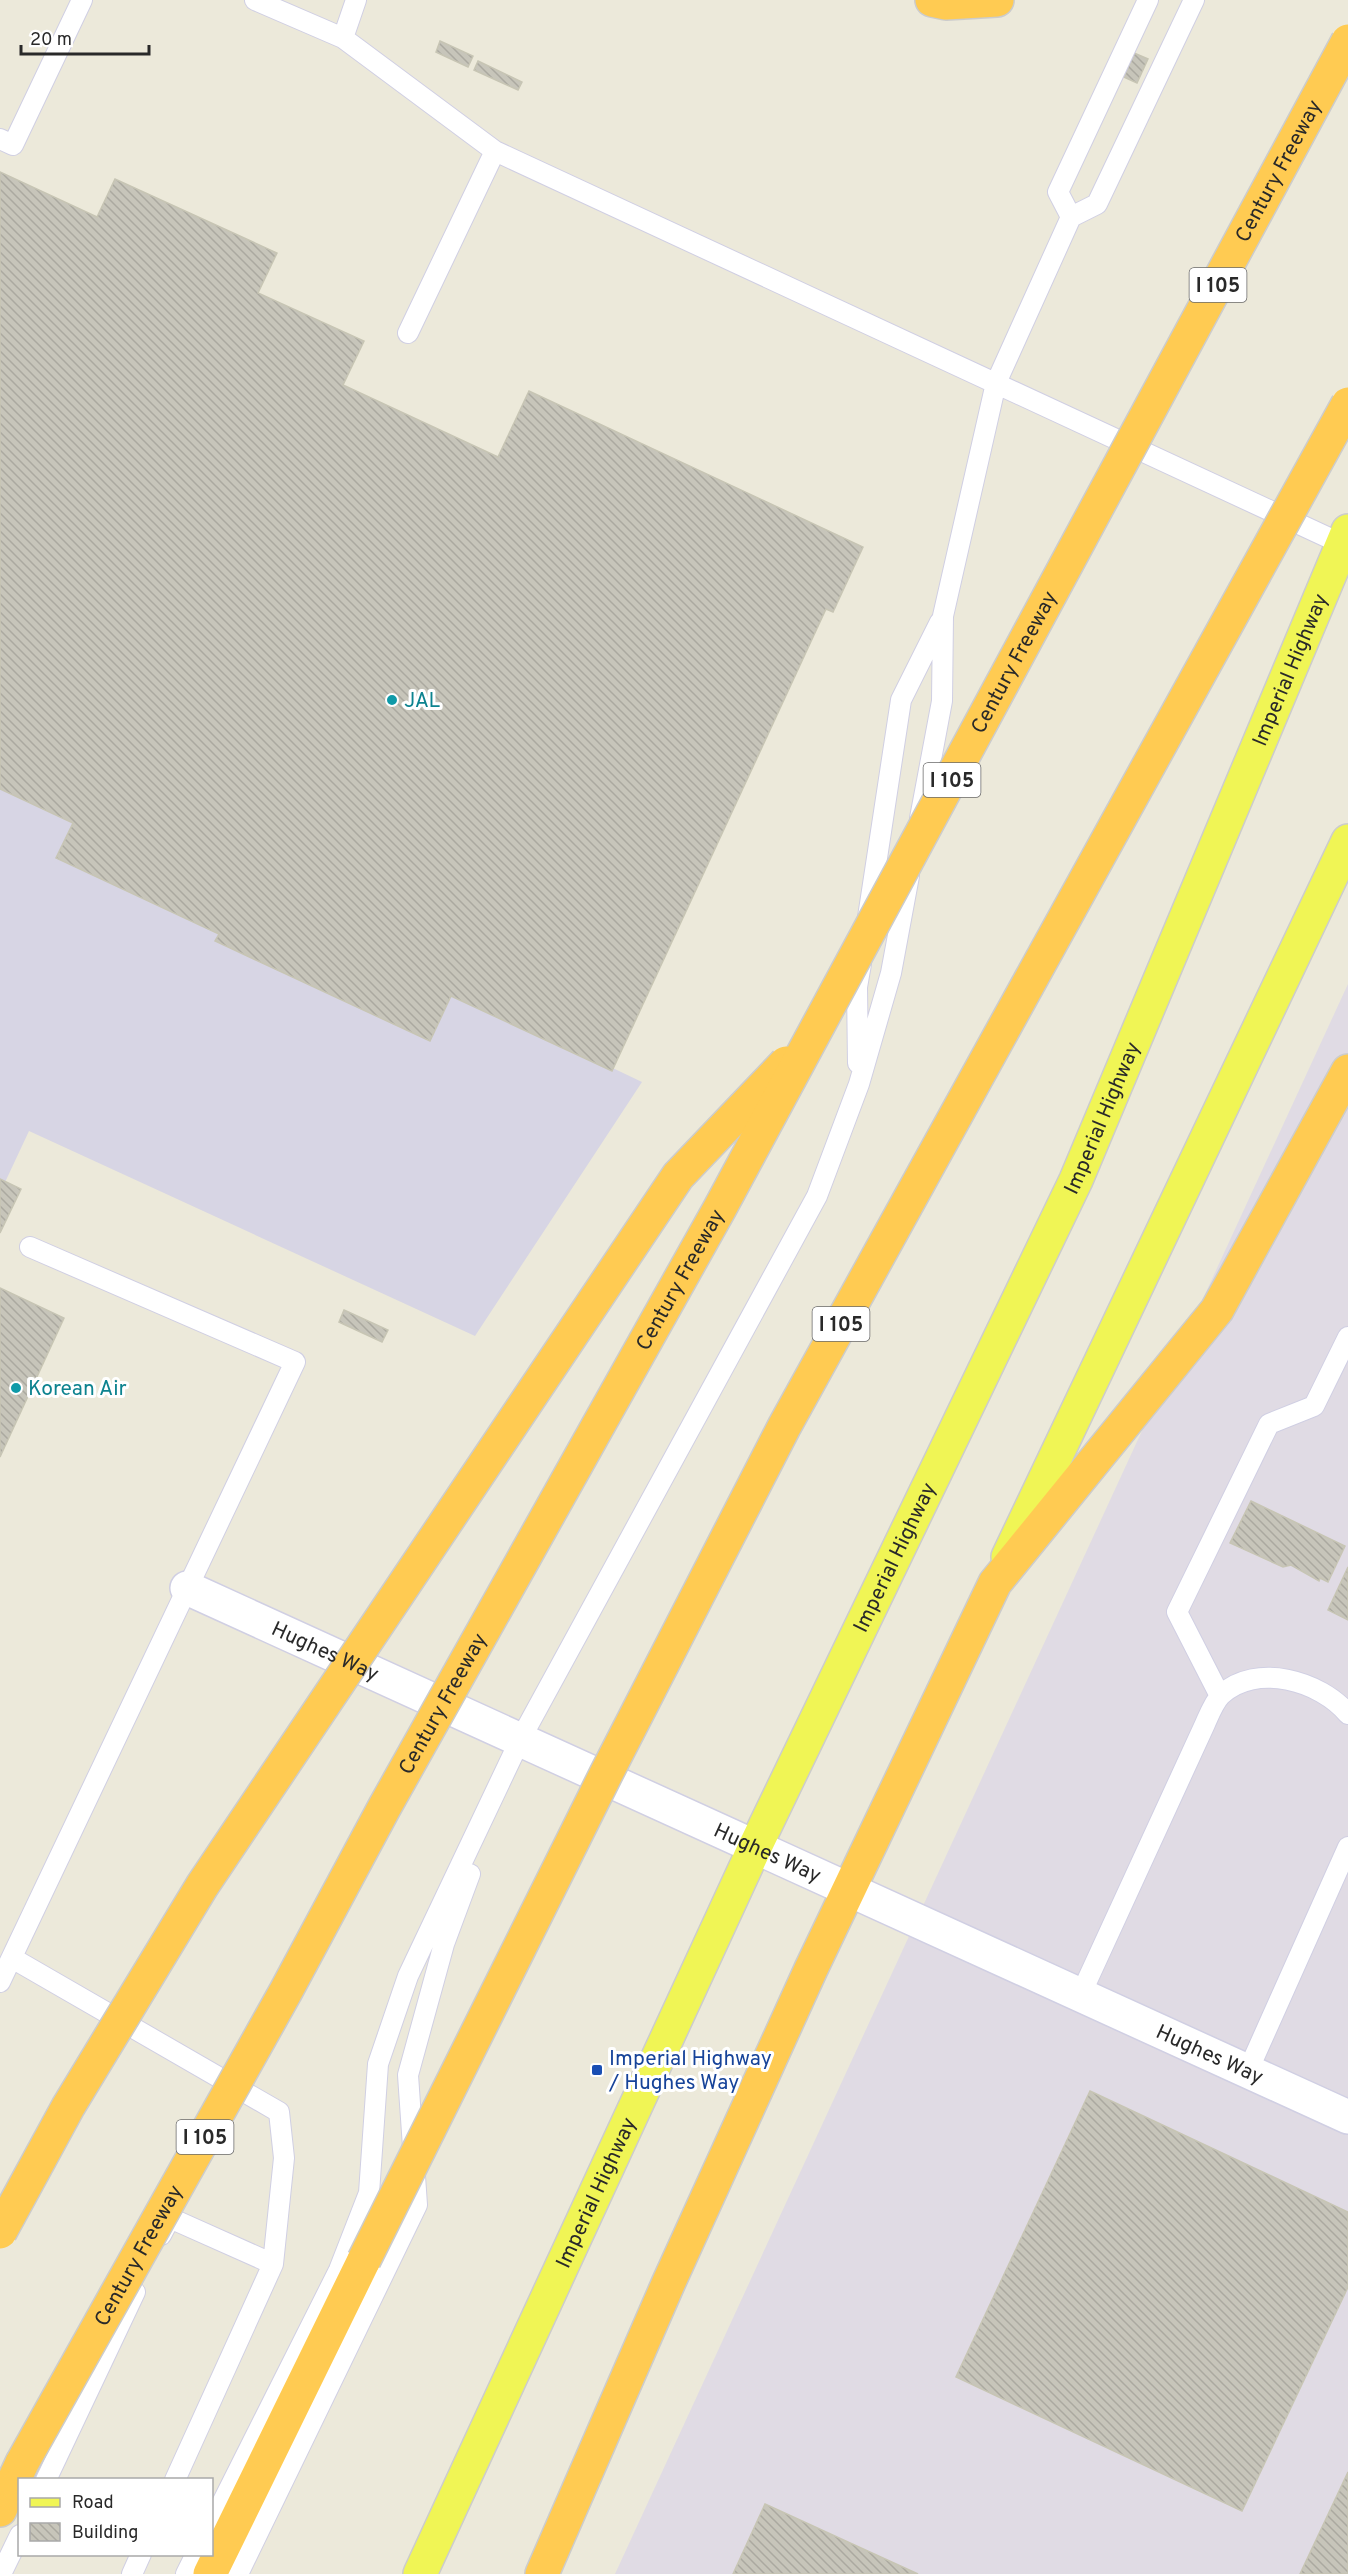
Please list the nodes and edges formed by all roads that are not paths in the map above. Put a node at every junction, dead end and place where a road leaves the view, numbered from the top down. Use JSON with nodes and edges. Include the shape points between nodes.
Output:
{"nodes":[{"id":1,"x":82,"y":0,"type":"edge"},
{"id":2,"x":255,"y":0,"type":"edge"},
{"id":3,"x":356,"y":0,"type":"edge"},
{"id":4,"x":932,"y":0,"type":"edge"},
{"id":5,"x":997,"y":0,"type":"edge"},
{"id":6,"x":1148,"y":0,"type":"edge"},
{"id":7,"x":1194,"y":0,"type":"edge"},
{"id":8,"x":343,"y":38,"type":"junction"},
{"id":9,"x":1348,"y":41,"type":"edge"},
{"id":10,"x":0,"y":139,"type":"edge"},
{"id":11,"x":495,"y":151,"type":"junction"},
{"id":12,"x":1071,"y":217,"type":"junction"},
{"id":13,"x":408,"y":333,"type":"dead end"},
{"id":14,"x":996,"y":383,"type":"junction"},
{"id":15,"x":1348,"y":404,"type":"edge"},
{"id":16,"x":1345,"y":538,"type":"edge"},
{"id":17,"x":943,"y":616,"type":"junction"},
{"id":18,"x":1348,"y":841,"type":"edge"},
{"id":19,"x":816,"y":1031,"type":"junction"},
{"id":20,"x":1348,"y":1071,"type":"edge"},
{"id":21,"x":859,"y":1084,"type":"junction"},
{"id":22,"x":30,"y":1247,"type":"dead end"},
{"id":23,"x":1348,"y":1337,"type":"edge"},
{"id":24,"x":995,"y":1583,"type":"junction"},
{"id":25,"x":187,"y":1588,"type":"junction"},
{"id":26,"x":1220,"y":1696,"type":"junction"},
{"id":27,"x":1348,"y":1714,"type":"edge"},
{"id":28,"x":520,"y":1740,"type":"junction"},
{"id":29,"x":755,"y":1847,"type":"junction"},
{"id":30,"x":1348,"y":1847,"type":"edge"},
{"id":31,"x":849,"y":1890,"type":"junction"},
{"id":32,"x":12,"y":1958,"type":"junction"},
{"id":33,"x":0,"y":1982,"type":"edge"},
{"id":34,"x":1080,"y":1996,"type":"junction"},
{"id":35,"x":1247,"y":2073,"type":"junction"},
{"id":36,"x":1348,"y":2117,"type":"edge"},
{"id":37,"x":0,"y":2232,"type":"edge"},
{"id":38,"x":364,"y":2260,"type":"junction"},
{"id":39,"x":273,"y":2264,"type":"junction"},
{"id":40,"x":34,"y":2471,"type":"edge"},
{"id":41,"x":176,"y":2478,"type":"edge"},
{"id":42,"x":18,"y":2483,"type":"edge"},
{"id":43,"x":18,"y":2489,"type":"edge"},
{"id":44,"x":0,"y":2497,"type":"edge"},
{"id":45,"x":0,"y":2510,"type":"edge"},
{"id":46,"x":213,"y":2521,"type":"edge"},
{"id":47,"x":18,"y":2539,"type":"edge"},
{"id":48,"x":140,"y":2556,"type":"edge"},
{"id":49,"x":195,"y":2556,"type":"edge"},
{"id":50,"x":1,"y":2574,"type":"edge"},
{"id":51,"x":132,"y":2574,"type":"edge"},
{"id":52,"x":186,"y":2574,"type":"edge"},
{"id":53,"x":210,"y":2574,"type":"edge"},
{"id":54,"x":232,"y":2574,"type":"edge"},
{"id":55,"x":238,"y":2574,"type":"edge"},
{"id":56,"x":420,"y":2574,"type":"edge"},
{"id":57,"x":542,"y":2574,"type":"edge"}],
"edges":[{"from":1,"to":10,"type":"lane","via":[[13,145]]},
{"from":2,"to":8,"type":"lane"},
{"from":3,"to":8,"type":"lane"},
{"from":4,"to":5,"type":"highway"},
{"from":6,"to":12,"type":"lane","via":[[1058,192]]},
{"from":7,"to":12,"type":"lane","via":[[1097,204]]},
{"from":8,"to":11,"type":"lane"},
{"from":9,"to":19,"type":"highway","name":"Century Freeway","number":"I 105","bridge":true},
{"from":11,"to":13,"type":"lane"},
{"from":11,"to":14,"type":"lane"},
{"from":12,"to":14,"type":"lane"},
{"from":14,"to":16,"type":"lane"},
{"from":14,"to":17,"type":"lane"},
{"from":15,"to":38,"type":"highway","number":"I 105","bridge":true,"via":[[784,1427]]},
{"from":16,"to":29,"type":"main road","name":"Imperial Highway","via":[[1076,1180]]},
{"from":17,"to":21,"type":"lane","via":[[942,700],[891,974]]},
{"from":17,"to":21,"type":"lane","via":[[901,700],[857,987]]},
{"from":18,"to":24,"type":"main road"},
{"from":19,"to":37,"type":"highway","bridge":true,"via":[[678,1176],[202,1886],[68,2107]]},
{"from":19,"to":40,"type":"highway","name":"Century Freeway","number":"I 105","bridge":true,"via":[[384,1808]]},
{"from":20,"to":24,"type":"highway","via":[[1217,1310]]},
{"from":21,"to":28,"type":"lane","via":[[817,1196]]},
{"from":22,"to":25,"type":"lane","via":[[295,1362]]},
{"from":23,"to":26,"type":"lane","via":[[1314,1406],[1269,1424],[1177,1612]]},
{"from":24,"to":31,"type":"highway"},
{"from":25,"to":28,"type":"street","name":"Hughes Way"},
{"from":25,"to":32,"type":"lane"},
{"from":26,"to":27,"type":"lane","via":[[1249,1682],[1290,1679],[1327,1694]]},
{"from":26,"to":34,"type":"lane"},
{"from":28,"to":29,"type":"street","name":"Hughes Way"},
{"from":28,"to":46,"type":"lane","via":[[408,1976],[378,2064],[369,2193],[344,2259]]},
{"from":28,"to":55,"type":"lane","via":[[444,1944],[408,2075],[417,2205]]},
{"from":29,"to":31,"type":"street","name":"Hughes Way"},
{"from":29,"to":56,"type":"main road","name":"Imperial Highway"},
{"from":30,"to":35,"type":"lane"},
{"from":31,"to":34,"type":"street","name":"Hughes Way"},
{"from":31,"to":57,"type":"highway","via":[[673,2273]]},
{"from":32,"to":33,"type":"lane"},
{"from":32,"to":39,"type":"lane","via":[[279,2112],[284,2158]]},
{"from":34,"to":35,"type":"street","name":"Hughes Way"},
{"from":35,"to":36,"type":"street","name":"Hughes Way"},
{"from":38,"to":53,"type":"highway"},
{"from":38,"to":54,"type":"highway","number":"I 105"},
{"from":39,"to":40,"type":"lane","via":[[170,2218]]},
{"from":39,"to":41,"type":"lane"},
{"from":42,"to":44,"type":"highway"},
{"from":43,"to":45,"type":"highway","name":"Century Freeway","number":"I 105"},
{"from":47,"to":50,"type":"lane"},
{"from":48,"to":51,"type":"lane"},
{"from":49,"to":52,"type":"lane"}]}
